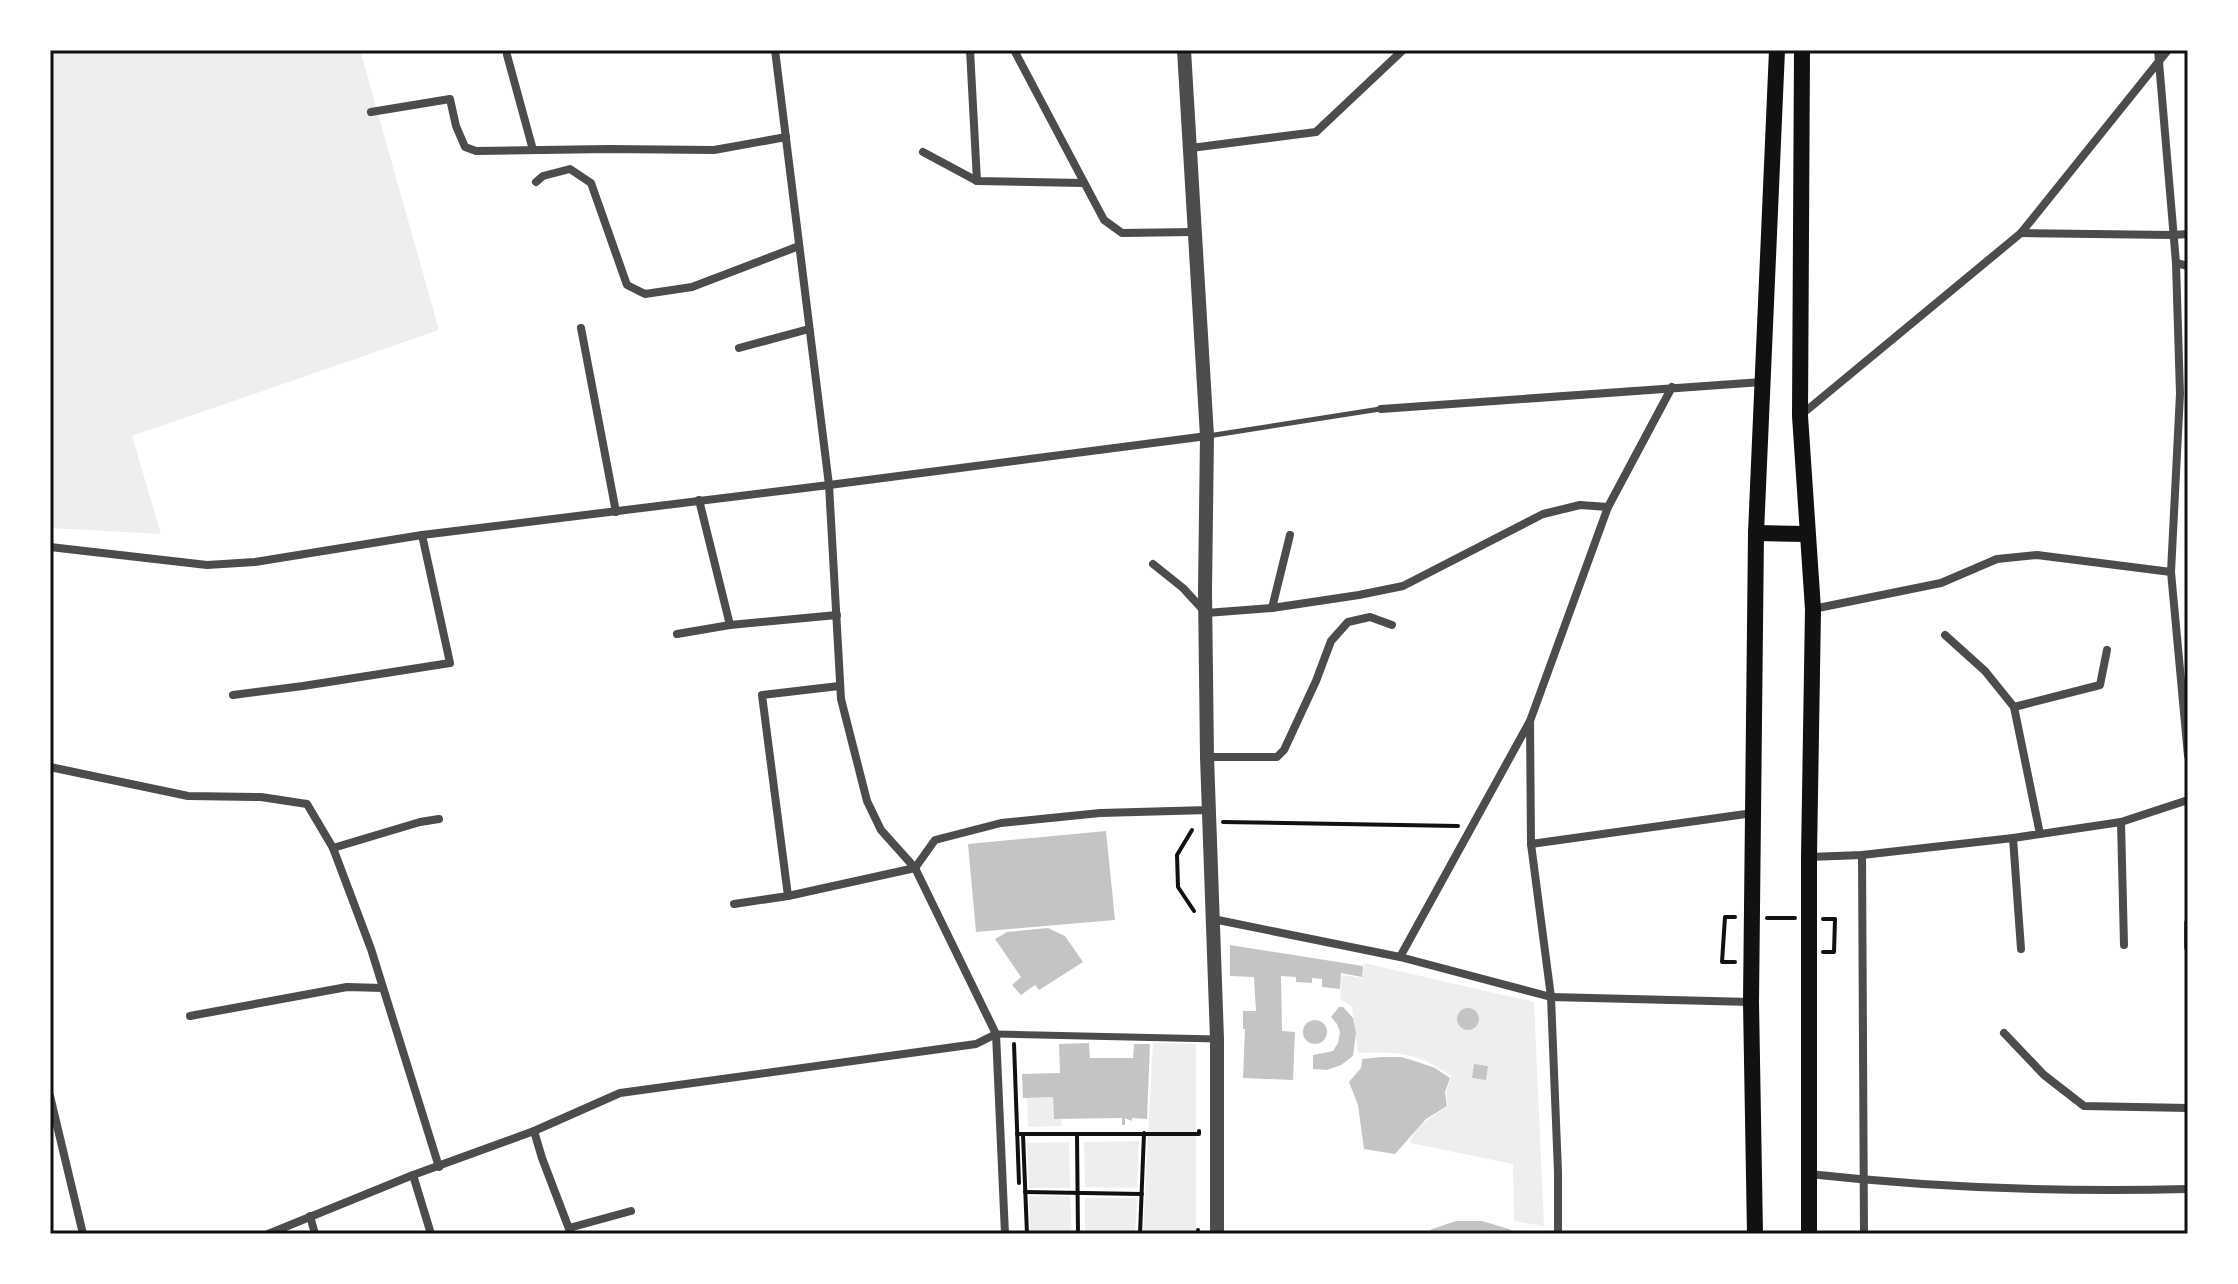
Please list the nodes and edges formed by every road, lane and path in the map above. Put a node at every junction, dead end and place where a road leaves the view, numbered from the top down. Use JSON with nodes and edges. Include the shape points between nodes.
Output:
{"nodes":[{"id":1,"x":775,"y":50,"type":"edge"},
{"id":2,"x":970,"y":50,"type":"edge"},
{"id":3,"x":1014,"y":50,"type":"edge"},
{"id":4,"x":1184,"y":50,"type":"edge"},
{"id":5,"x":1403,"y":50,"type":"edge"},
{"id":6,"x":1777,"y":50,"type":"edge"},
{"id":7,"x":1802,"y":50,"type":"edge"},
{"id":8,"x":2158,"y":50,"type":"edge"},
{"id":9,"x":2168,"y":50,"type":"edge"},
{"id":10,"x":507,"y":55,"type":"dead end"},
{"id":11,"x":2159,"y":60,"type":"junction"},
{"id":12,"x":371,"y":112,"type":"dead end"},
{"id":13,"x":786,"y":137,"type":"junction"},
{"id":14,"x":1191,"y":148,"type":"junction"},
{"id":15,"x":533,"y":150,"type":"junction"},
{"id":16,"x":923,"y":152,"type":"dead end"},
{"id":17,"x":977,"y":181,"type":"junction"},
{"id":18,"x":536,"y":182,"type":"dead end"},
{"id":19,"x":1083,"y":183,"type":"junction"},
{"id":20,"x":1194,"y":232,"type":"junction"},
{"id":21,"x":2021,"y":233,"type":"junction"},
{"id":22,"x":2188,"y":234,"type":"edge"},
{"id":23,"x":2173,"y":235,"type":"junction"},
{"id":24,"x":799,"y":246,"type":"junction"},
{"id":25,"x":2176,"y":263,"type":"junction"},
{"id":26,"x":2188,"y":266,"type":"edge"},
{"id":27,"x":581,"y":328,"type":"dead end"},
{"id":28,"x":809,"y":329,"type":"junction"},
{"id":29,"x":739,"y":348,"type":"dead end"},
{"id":30,"x":1762,"y":382,"type":"junction"},
{"id":31,"x":1672,"y":387,"type":"junction"},
{"id":32,"x":1381,"y":409,"type":"joint"},
{"id":33,"x":1800,"y":416,"type":"junction"},
{"id":34,"x":1207,"y":436,"type":"junction"},
{"id":35,"x":829,"y":485,"type":"junction"},
{"id":36,"x":699,"y":500,"type":"junction"},
{"id":37,"x":1608,"y":507,"type":"junction"},
{"id":38,"x":616,"y":512,"type":"junction"},
{"id":39,"x":1756,"y":533,"type":"junction"},
{"id":40,"x":1807,"y":534,"type":"junction"},
{"id":41,"x":422,"y":535,"type":"junction"},
{"id":42,"x":1290,"y":535,"type":"dead end"},
{"id":43,"x":50,"y":547,"type":"edge"},
{"id":44,"x":1153,"y":564,"type":"dead end"},
{"id":45,"x":2171,"y":572,"type":"junction"},
{"id":46,"x":1272,"y":608,"type":"junction"},
{"id":47,"x":1813,"y":609,"type":"junction"},
{"id":48,"x":1206,"y":613,"type":"junction"},
{"id":49,"x":837,"y":615,"type":"junction"},
{"id":50,"x":730,"y":625,"type":"junction"},
{"id":51,"x":1392,"y":625,"type":"dead end"},
{"id":52,"x":677,"y":634,"type":"dead end"},
{"id":53,"x":1945,"y":635,"type":"dead end"},
{"id":54,"x":2107,"y":650,"type":"dead end"},
{"id":55,"x":839,"y":686,"type":"junction"},
{"id":56,"x":233,"y":695,"type":"dead end"},
{"id":57,"x":2014,"y":707,"type":"junction"},
{"id":58,"x":1530,"y":721,"type":"junction"},
{"id":59,"x":2188,"y":756,"type":"edge"},
{"id":60,"x":1207,"y":757,"type":"junction"},
{"id":61,"x":50,"y":767,"type":"edge"},
{"id":62,"x":2188,"y":800,"type":"edge"},
{"id":63,"x":1753,"y":813,"type":"junction"},
{"id":64,"x":1209,"y":816,"type":"junction"},
{"id":65,"x":439,"y":819,"type":"dead end"},
{"id":66,"x":2121,"y":822,"type":"junction"},
{"id":67,"x":1192,"y":823,"type":"dead end"},
{"id":68,"x":1472,"y":826,"type":"junction"},
{"id":69,"x":2040,"y":834,"type":"junction"},
{"id":70,"x":2013,"y":838,"type":"junction"},
{"id":71,"x":1531,"y":844,"type":"junction"},
{"id":72,"x":333,"y":848,"type":"junction"},
{"id":73,"x":1862,"y":855,"type":"junction"},
{"id":74,"x":1809,"y":857,"type":"junction"},
{"id":75,"x":915,"y":868,"type":"junction"},
{"id":76,"x":788,"y":896,"type":"junction"},
{"id":77,"x":734,"y":904,"type":"dead end"},
{"id":78,"x":1741,"y":917,"type":"dead end"},
{"id":79,"x":1196,"y":918,"type":"dead end"},
{"id":80,"x":1756,"y":918,"type":"dead end"},
{"id":81,"x":1213,"y":919,"type":"junction"},
{"id":82,"x":1804,"y":919,"type":"dead end"},
{"id":83,"x":1820,"y":919,"type":"dead end"},
{"id":84,"x":2188,"y":923,"type":"edge"},
{"id":85,"x":2188,"y":934,"type":"edge"},
{"id":86,"x":2124,"y":945,"type":"dead end"},
{"id":87,"x":2188,"y":947,"type":"edge"},
{"id":88,"x":2021,"y":949,"type":"dead end"},
{"id":89,"x":1834,"y":952,"type":"dead end"},
{"id":90,"x":1400,"y":957,"type":"junction"},
{"id":91,"x":1722,"y":962,"type":"dead end"},
{"id":92,"x":383,"y":988,"type":"junction"},
{"id":93,"x":1551,"y":997,"type":"junction"},
{"id":94,"x":1751,"y":1002,"type":"junction"},
{"id":95,"x":190,"y":1016,"type":"dead end"},
{"id":96,"x":2004,"y":1033,"type":"dead end"},
{"id":97,"x":996,"y":1034,"type":"junction"},
{"id":98,"x":1014,"y":1034,"type":"junction"},
{"id":99,"x":1217,"y":1039,"type":"junction"},
{"id":100,"x":50,"y":1096,"type":"edge"},
{"id":101,"x":2188,"y":1108,"type":"edge"},
{"id":102,"x":51,"y":1112,"type":"edge"},
{"id":103,"x":1199,"y":1119,"type":"dead end"},
{"id":104,"x":534,"y":1131,"type":"junction"},
{"id":105,"x":1144,"y":1133,"type":"junction"},
{"id":106,"x":1020,"y":1134,"type":"junction"},
{"id":107,"x":1077,"y":1134,"type":"junction"},
{"id":108,"x":439,"y":1167,"type":"junction"},
{"id":109,"x":1809,"y":1174,"type":"junction"},
{"id":110,"x":413,"y":1175,"type":"junction"},
{"id":111,"x":1864,"y":1180,"type":"junction"},
{"id":112,"x":2188,"y":1189,"type":"edge"},
{"id":113,"x":1025,"y":1192,"type":"junction"},
{"id":114,"x":1078,"y":1192,"type":"junction"},
{"id":115,"x":1142,"y":1194,"type":"junction"},
{"id":116,"x":631,"y":1211,"type":"dead end"},
{"id":117,"x":310,"y":1216,"type":"junction"},
{"id":118,"x":1199,"y":1220,"type":"dead end"},
{"id":119,"x":570,"y":1231,"type":"edge"},
{"id":120,"x":83,"y":1234,"type":"edge"},
{"id":121,"x":268,"y":1234,"type":"edge"},
{"id":122,"x":315,"y":1234,"type":"edge"},
{"id":123,"x":431,"y":1234,"type":"edge"},
{"id":124,"x":1005,"y":1234,"type":"edge"},
{"id":125,"x":1020,"y":1234,"type":"edge"},
{"id":126,"x":1027,"y":1234,"type":"edge"},
{"id":127,"x":1078,"y":1234,"type":"edge"},
{"id":128,"x":1143,"y":1234,"type":"edge"},
{"id":129,"x":1217,"y":1234,"type":"edge"},
{"id":130,"x":1558,"y":1234,"type":"edge"},
{"id":131,"x":1755,"y":1234,"type":"edge"},
{"id":132,"x":1809,"y":1234,"type":"edge"},
{"id":133,"x":1864,"y":1234,"type":"edge"}],
"edges":[{"from":1,"to":13,"type":"street"},
{"from":2,"to":17,"type":"street"},
{"from":3,"to":19,"type":"street"},
{"from":4,"to":14,"type":"street"},
{"from":5,"to":14,"type":"street","via":[[1316,132]]},
{"from":6,"to":30,"type":"main road"},
{"from":7,"to":33,"type":"main road"},
{"from":8,"to":11,"type":"street"},
{"from":9,"to":11,"type":"street"},
{"from":10,"to":15,"type":"street"},
{"from":11,"to":21,"type":"street"},
{"from":11,"to":23,"type":"street"},
{"from":12,"to":15,"type":"street","via":[[450,99],[465,147]]},
{"from":13,"to":15,"type":"street","via":[[714,150]]},
{"from":13,"to":24,"type":"street"},
{"from":14,"to":20,"type":"street"},
{"from":16,"to":17,"type":"street"},
{"from":17,"to":19,"type":"street"},
{"from":18,"to":24,"type":"street","via":[[570,169],[591,183],[627,285],[645,294],[692,287]]},
{"from":19,"to":20,"type":"street","via":[[1104,220],[1122,233]]},
{"from":20,"to":34,"type":"street"},
{"from":21,"to":23,"type":"street"},
{"from":21,"to":33,"type":"street"},
{"from":22,"to":23,"type":"street"},
{"from":23,"to":25,"type":"street"},
{"from":24,"to":28,"type":"street"},
{"from":25,"to":26,"type":"street"},
{"from":25,"to":45,"type":"street","via":[[2180,394]]},
{"from":27,"to":38,"type":"street"},
{"from":28,"to":29,"type":"street"},
{"from":28,"to":35,"type":"street"},
{"from":30,"to":31,"type":"street"},
{"from":30,"to":39,"type":"main road"},
{"from":31,"to":32,"type":"street"},
{"from":31,"to":37,"type":"street"},
{"from":32,"to":34,"type":"lane"},
{"from":33,"to":40,"type":"main road"},
{"from":34,"to":35,"type":"street"},
{"from":34,"to":48,"type":"street"},
{"from":35,"to":36,"type":"street"},
{"from":35,"to":49,"type":"street"},
{"from":36,"to":38,"type":"street"},
{"from":36,"to":50,"type":"street"},
{"from":37,"to":46,"type":"street","via":[[1580,505],[1543,514],[1403,586]]},
{"from":37,"to":58,"type":"street"},
{"from":38,"to":41,"type":"street"},
{"from":39,"to":40,"type":"main road"},
{"from":39,"to":63,"type":"main road"},
{"from":40,"to":47,"type":"main road"},
{"from":41,"to":43,"type":"street","via":[[207,565]]},
{"from":41,"to":56,"type":"street","via":[[450,663]]},
{"from":42,"to":46,"type":"street"},
{"from":44,"to":48,"type":"street"},
{"from":45,"to":47,"type":"street","via":[[2037,555],[1997,559],[1941,583]]},
{"from":45,"to":59,"type":"street"},
{"from":46,"to":48,"type":"street"},
{"from":47,"to":74,"type":"main road"},
{"from":48,"to":60,"type":"street"},
{"from":49,"to":50,"type":"street"},
{"from":49,"to":55,"type":"street"},
{"from":50,"to":52,"type":"street"},
{"from":51,"to":60,"type":"street","via":[[1370,617],[1348,622],[1331,641],[1277,757]]},
{"from":53,"to":57,"type":"street"},
{"from":54,"to":57,"type":"street","via":[[2100,685]]},
{"from":55,"to":75,"type":"street","via":[[867,801],[881,830]]},
{"from":55,"to":76,"type":"street","via":[[762,695]]},
{"from":57,"to":69,"type":"street"},
{"from":58,"to":68,"type":"street"},
{"from":58,"to":71,"type":"street"},
{"from":60,"to":64,"type":"street"},
{"from":61,"to":72,"type":"street","via":[[188,796],[307,804]]},
{"from":62,"to":66,"type":"street"},
{"from":63,"to":71,"type":"street"},
{"from":63,"to":94,"type":"main road"},
{"from":64,"to":68,"type":"path"},
{"from":64,"to":75,"type":"street","via":[[1100,813],[1001,823],[935,840]]},
{"from":64,"to":81,"type":"street"},
{"from":65,"to":72,"type":"street"},
{"from":66,"to":69,"type":"street"},
{"from":66,"to":86,"type":"street"},
{"from":67,"to":79,"type":"path","via":[[1177,855],[1178,887]]},
{"from":68,"to":90,"type":"street"},
{"from":69,"to":70,"type":"street"},
{"from":70,"to":73,"type":"street"},
{"from":70,"to":88,"type":"street"},
{"from":71,"to":93,"type":"street"},
{"from":72,"to":92,"type":"street"},
{"from":73,"to":74,"type":"street"},
{"from":73,"to":111,"type":"street"},
{"from":74,"to":109,"type":"main road"},
{"from":75,"to":76,"type":"street"},
{"from":75,"to":97,"type":"street"},
{"from":76,"to":77,"type":"street"},
{"from":78,"to":91,"type":"path","via":[[1725,917]]},
{"from":80,"to":82,"type":"path"},
{"from":81,"to":90,"type":"street"},
{"from":81,"to":99,"type":"street"},
{"from":83,"to":89,"type":"path","via":[[1835,919]]},
{"from":84,"to":85,"type":"street"},
{"from":85,"to":87,"type":"street"},
{"from":90,"to":93,"type":"street"},
{"from":92,"to":95,"type":"street","via":[[347,987]]},
{"from":92,"to":108,"type":"street"},
{"from":93,"to":94,"type":"street"},
{"from":93,"to":130,"type":"street"},
{"from":94,"to":131,"type":"main road"},
{"from":96,"to":101,"type":"street","via":[[2044,1075],[2084,1106]]},
{"from":97,"to":98,"type":"street"},
{"from":97,"to":104,"type":"street","via":[[976,1044],[620,1093]]},
{"from":97,"to":124,"type":"street"},
{"from":98,"to":99,"type":"street"},
{"from":98,"to":106,"type":"path"},
{"from":99,"to":129,"type":"street"},
{"from":100,"to":102,"type":"street"},
{"from":102,"to":120,"type":"street"},
{"from":103,"to":105,"type":"path","via":[[1199,1134]]},
{"from":104,"to":108,"type":"street"},
{"from":104,"to":119,"type":"street"},
{"from":105,"to":107,"type":"path"},
{"from":105,"to":115,"type":"path"},
{"from":106,"to":107,"type":"path"},
{"from":106,"to":113,"type":"path"},
{"from":106,"to":125,"type":"path"},
{"from":107,"to":114,"type":"path"},
{"from":108,"to":110,"type":"street"},
{"from":109,"to":111,"type":"street"},
{"from":109,"to":132,"type":"main road"},
{"from":110,"to":117,"type":"street"},
{"from":110,"to":123,"type":"street"},
{"from":111,"to":112,"type":"street","via":[[2087,1191]]},
{"from":111,"to":133,"type":"street"},
{"from":113,"to":114,"type":"path"},
{"from":113,"to":126,"type":"path"},
{"from":114,"to":115,"type":"path"},
{"from":114,"to":127,"type":"path"},
{"from":115,"to":128,"type":"path"},
{"from":116,"to":119,"type":"street"},
{"from":117,"to":121,"type":"street"},
{"from":117,"to":122,"type":"street"},
{"from":118,"to":128,"type":"path","via":[[1198,1234]]}]}
